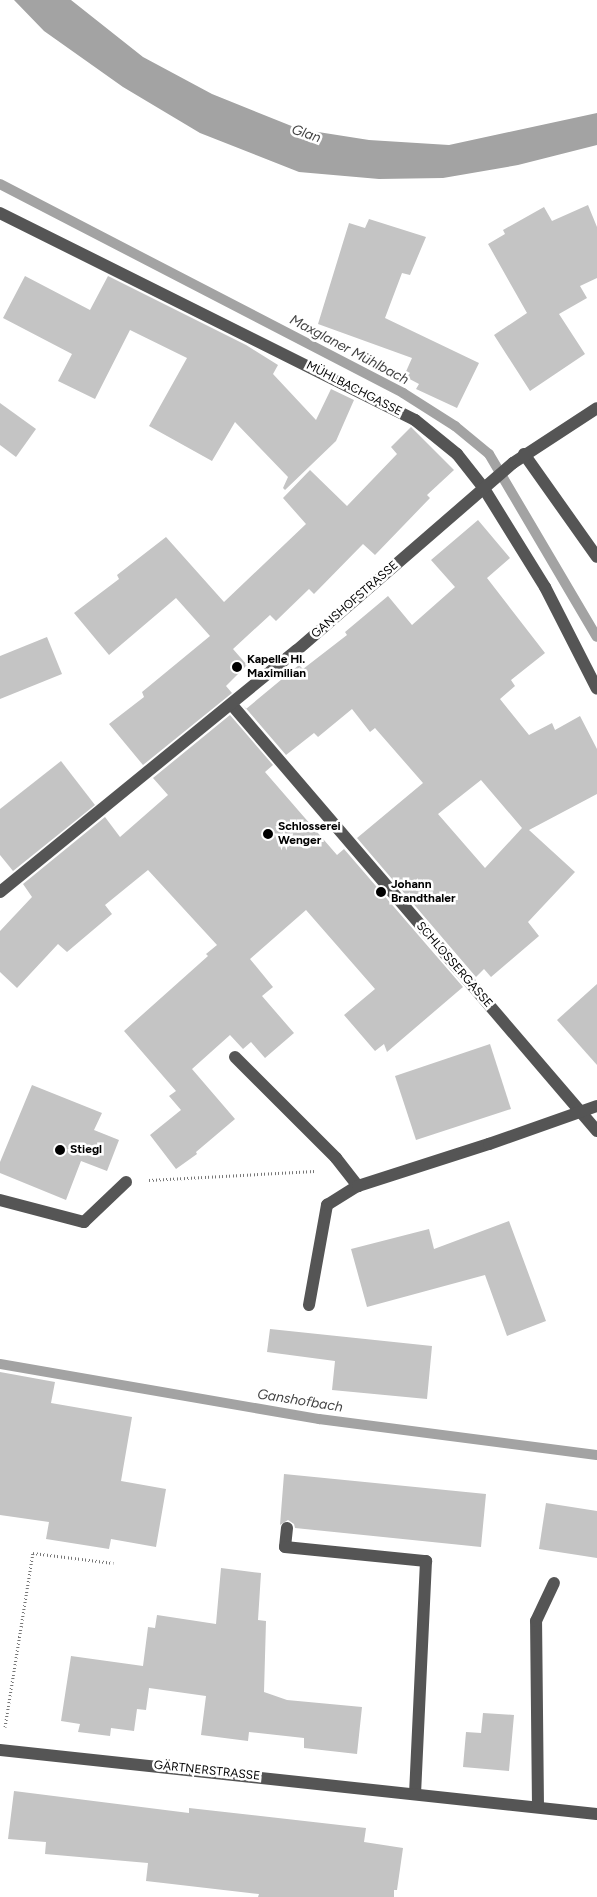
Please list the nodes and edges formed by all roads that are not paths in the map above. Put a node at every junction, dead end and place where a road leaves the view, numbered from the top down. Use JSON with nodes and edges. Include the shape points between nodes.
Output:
{"nodes":[{"id":1,"x":0,"y":213,"type":"edge"},
{"id":2,"x":597,"y":408,"type":"edge"},
{"id":3,"x":524,"y":454,"type":"junction"},
{"id":4,"x":487,"y":484,"type":"junction"},
{"id":5,"x":597,"y":557,"type":"edge"},
{"id":6,"x":597,"y":689,"type":"edge"},
{"id":7,"x":232,"y":705,"type":"junction"},
{"id":8,"x":0,"y":892,"type":"edge"},
{"id":9,"x":235,"y":1057,"type":"dead end"},
{"id":10,"x":597,"y":1106,"type":"edge"},
{"id":11,"x":580,"y":1111,"type":"junction"},
{"id":12,"x":597,"y":1131,"type":"edge"},
{"id":13,"x":126,"y":1182,"type":"road end"},
{"id":14,"x":358,"y":1186,"type":"junction"},
{"id":15,"x":0,"y":1200,"type":"edge"},
{"id":16,"x":309,"y":1305,"type":"dead end"},
{"id":17,"x":286,"y":1528,"type":"dead end"},
{"id":18,"x":554,"y":1583,"type":"dead end"},
{"id":19,"x":1,"y":1750,"type":"edge"},
{"id":20,"x":415,"y":1793,"type":"junction"},
{"id":21,"x":538,"y":1807,"type":"junction"},
{"id":22,"x":597,"y":1814,"type":"edge"}],
"edges":[{"from":1,"to":4,"type":"street","name":"MÜHLBACHGASSE","via":[[415,420]]},
{"from":2,"to":3,"type":"street","name":"GANSHOFSTRASSE"},
{"from":3,"to":4,"type":"street","name":"GANSHOFSTRASSE"},
{"from":3,"to":5,"type":"street"},
{"from":4,"to":6,"type":"street","name":"MÜHLBACHGASSE"},
{"from":4,"to":7,"type":"street","name":"GANSHOFSTRASSE"},
{"from":7,"to":8,"type":"street","name":"GANSHOFSTRASSE"},
{"from":7,"to":11,"type":"street","name":"SCHLOSSERGASSE"},
{"from":9,"to":14,"type":"street","via":[[347,1170]]},
{"from":10,"to":11,"type":"street"},
{"from":11,"to":12,"type":"street","name":"SCHLOSSERGASSE"},
{"from":11,"to":14,"type":"street"},
{"from":13,"to":15,"type":"street","via":[[84,1222]]},
{"from":14,"to":16,"type":"street","via":[[327,1205]]},
{"from":17,"to":20,"type":"street","via":[[285,1547],[426,1561]]},
{"from":18,"to":21,"type":"street","via":[[536,1621]]},
{"from":19,"to":20,"type":"street","name":"GÄRTNERSTRASSE"},
{"from":20,"to":21,"type":"street","name":"GÄRTNERSTRASSE"},
{"from":21,"to":22,"type":"street","name":"GÄRTNERSTRASSE"}]}
